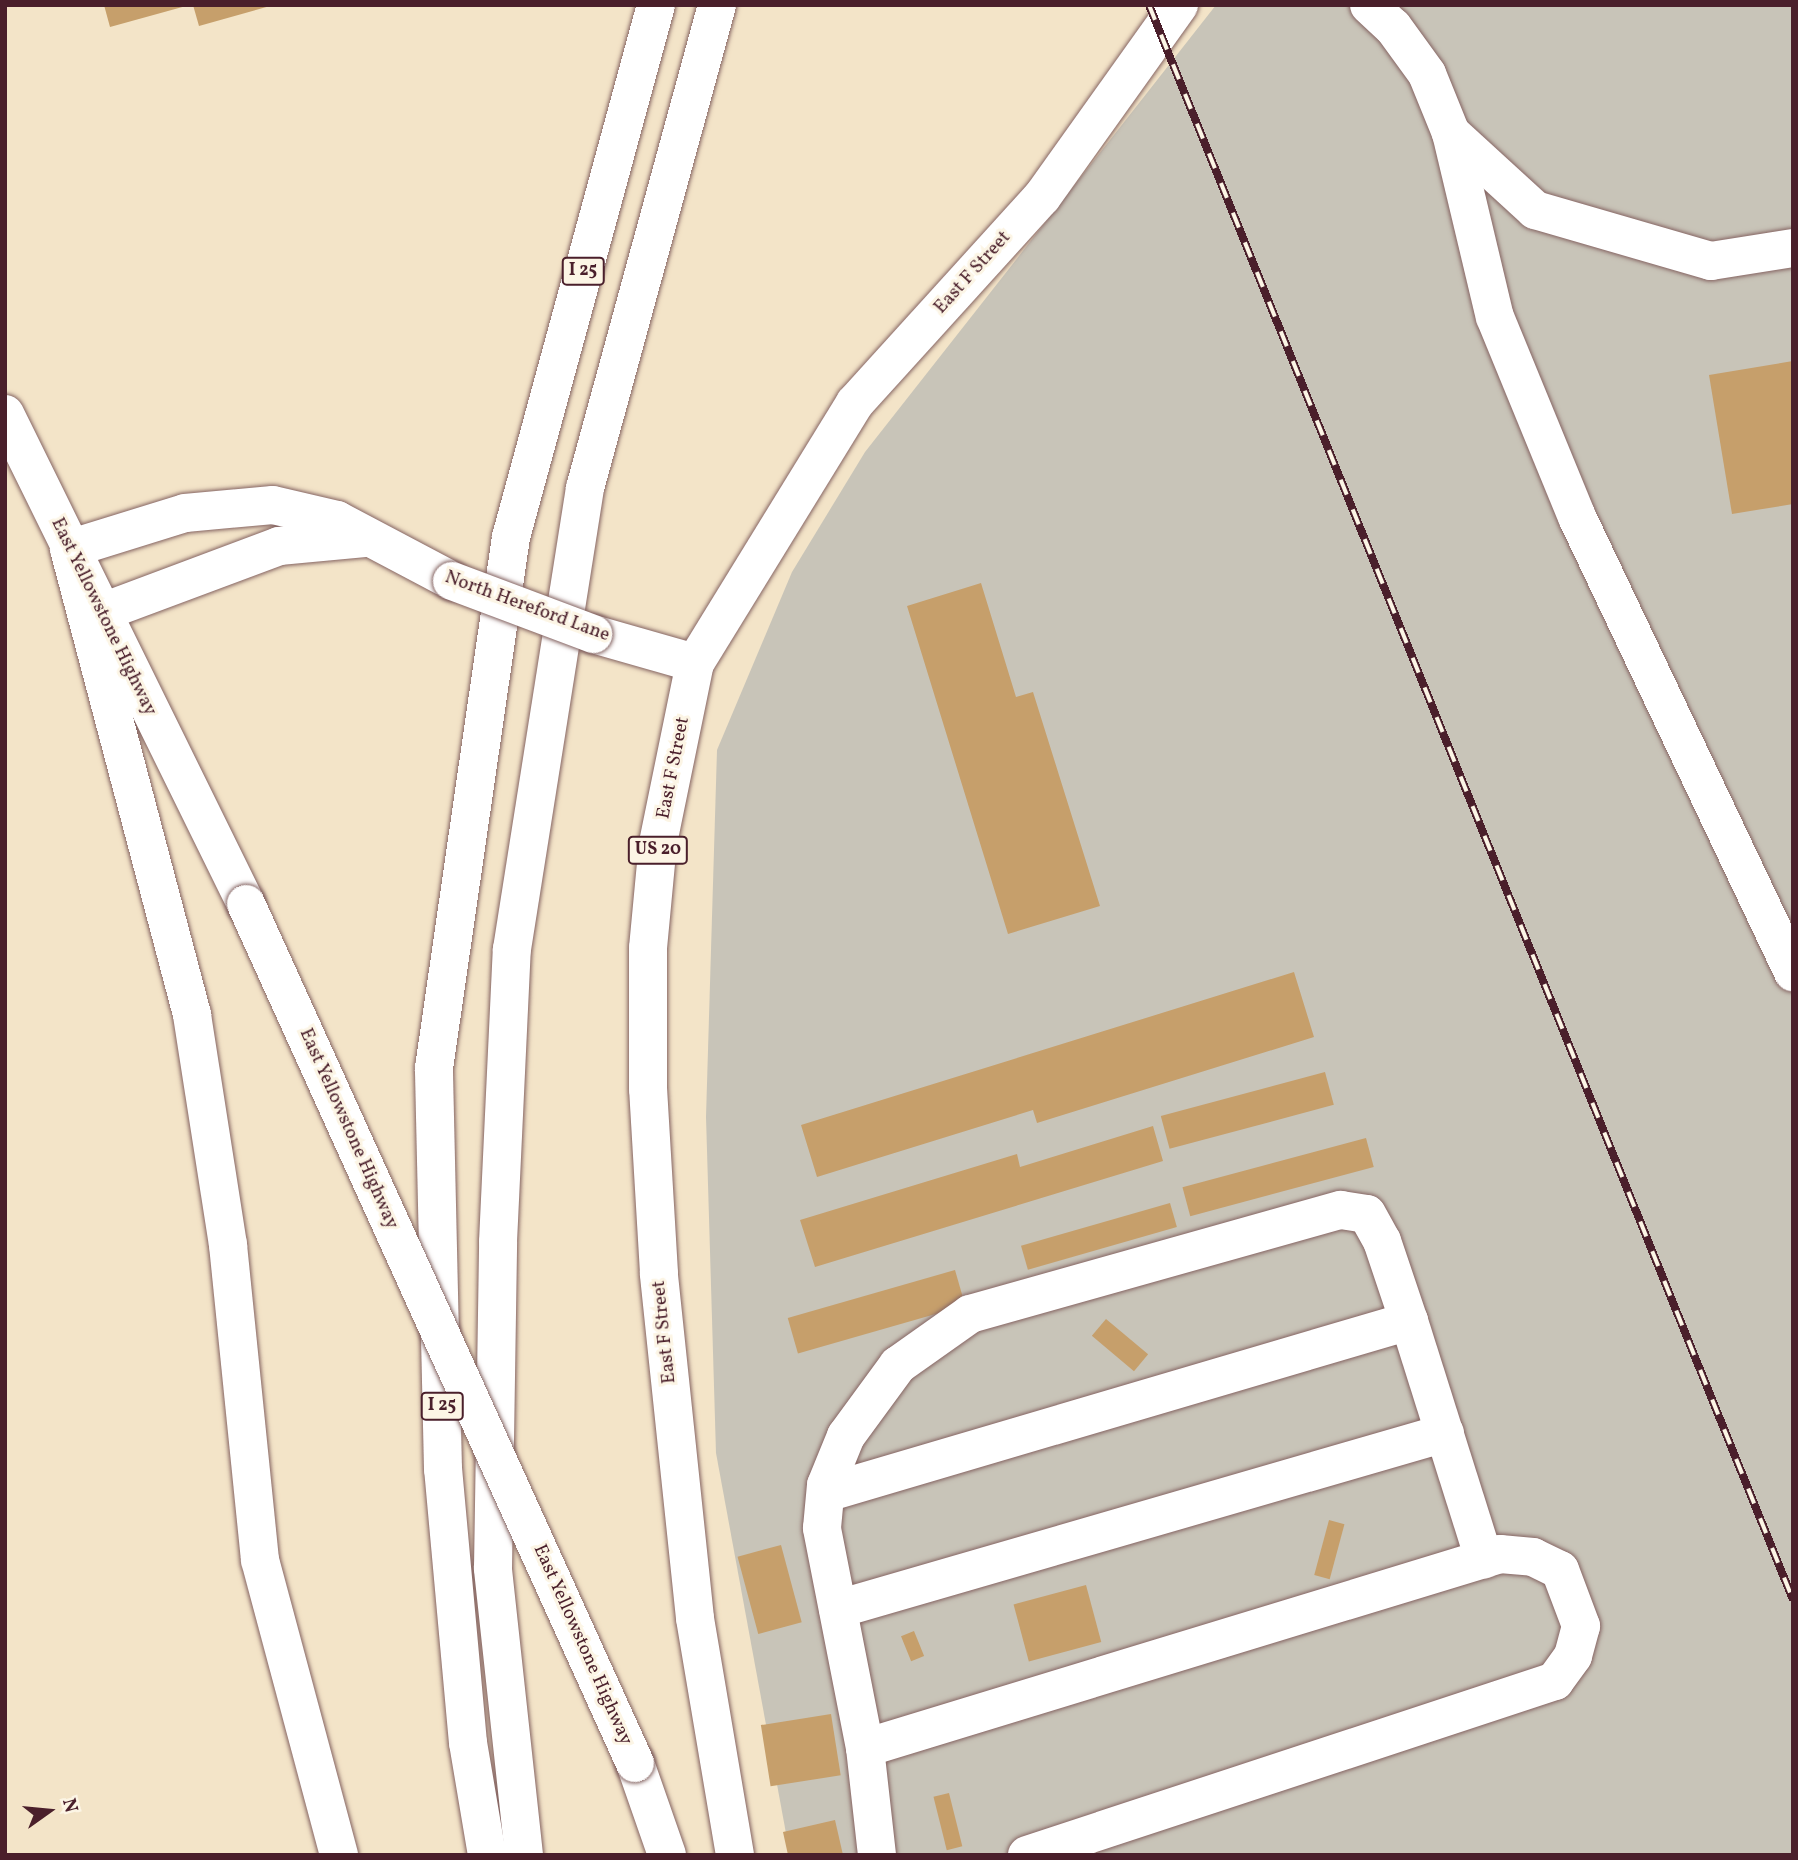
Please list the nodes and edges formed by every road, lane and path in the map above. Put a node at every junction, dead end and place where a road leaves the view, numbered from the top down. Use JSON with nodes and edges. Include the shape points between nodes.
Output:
{"nodes":[{"id":1,"x":656,"y":5,"type":"edge"},
{"id":2,"x":718,"y":5,"type":"edge"},
{"id":3,"x":1179,"y":5,"type":"edge"},
{"id":4,"x":1369,"y":5,"type":"edge"},
{"id":5,"x":1451,"y":133,"type":"junction"},
{"id":6,"x":1793,"y":248,"type":"edge"},
{"id":7,"x":5,"y":414,"type":"edge"},
{"id":8,"x":365,"y":538,"type":"junction"},
{"id":9,"x":69,"y":549,"type":"junction"},
{"id":10,"x":100,"y":613,"type":"junction"},
{"id":11,"x":695,"y":663,"type":"junction"},
{"id":12,"x":1793,"y":972,"type":"edge"},
{"id":13,"x":1409,"y":1321,"type":"junction"},
{"id":14,"x":1445,"y":1433,"type":"junction"},
{"id":15,"x":826,"y":1493,"type":"junction"},
{"id":16,"x":1484,"y":1559,"type":"junction"},
{"id":17,"x":838,"y":1609,"type":"junction"},
{"id":18,"x":865,"y":1748,"type":"junction"},
{"id":19,"x":339,"y":1855,"type":"edge"},
{"id":20,"x":487,"y":1855,"type":"edge"},
{"id":21,"x":524,"y":1855,"type":"edge"},
{"id":22,"x":667,"y":1855,"type":"edge"},
{"id":23,"x":735,"y":1855,"type":"edge"},
{"id":24,"x":877,"y":1855,"type":"edge"},
{"id":25,"x":1027,"y":1855,"type":"edge"}],
"edges":[{"from":1,"to":20,"type":"main road","number":"I 25","via":[[511,537],[435,1068],[443,1469],[468,1742]]},
{"from":2,"to":21,"type":"main road","via":[[585,488],[512,949],[498,1242],[493,1568]]},
{"from":3,"to":11,"type":"main road","name":"East F Street","number":"US 20","via":[[1042,197],[856,403]]},
{"from":4,"to":5,"type":"main road","via":[[1393,27],[1427,74]]},
{"from":5,"to":6,"type":"main road","via":[[1535,210],[1711,261]]},
{"from":5,"to":12,"type":"main road","via":[[1495,317],[1577,516]]},
{"from":7,"to":9,"type":"main road","name":"East Yellowstone Highway"},
{"from":8,"to":9,"type":"main road","name":"North Hereford Lane","via":[[337,520],[273,505],[185,513]]},
{"from":8,"to":10,"type":"main road","via":[[279,546]]},
{"from":8,"to":11,"type":"main road","name":"North Hereford Lane","bridge":true,"via":[[452,581],[593,634]]},
{"from":9,"to":10,"type":"main road","name":"East Yellowstone Highway"},
{"from":9,"to":19,"type":"main road","via":[[192,1015],[228,1245],[260,1560]]},
{"from":10,"to":22,"type":"main road","name":"East Yellowstone Highway","bridge":true,"via":[[246,904],[635,1763]]},
{"from":11,"to":23,"type":"main road","name":"East F Street","number":"US 20","via":[[659,843],[648,948],[648,1088],[659,1273],[695,1618]]},
{"from":13,"to":14,"type":"main road"},
{"from":13,"to":15,"type":"main road"},
{"from":13,"to":15,"type":"main road","via":[[1382,1241],[1367,1214],[1340,1210],[970,1314],[898,1364],[846,1436]]},
{"from":14,"to":16,"type":"main road"},
{"from":14,"to":17,"type":"main road"},
{"from":15,"to":17,"type":"main road","via":[[822,1528]]},
{"from":16,"to":18,"type":"main road"},
{"from":16,"to":25,"type":"main road","via":[[1500,1554],[1533,1557],[1560,1570],[1581,1626],[1573,1656],[1555,1681]]},
{"from":17,"to":18,"type":"main road"},
{"from":18,"to":24,"type":"main road"}]}
